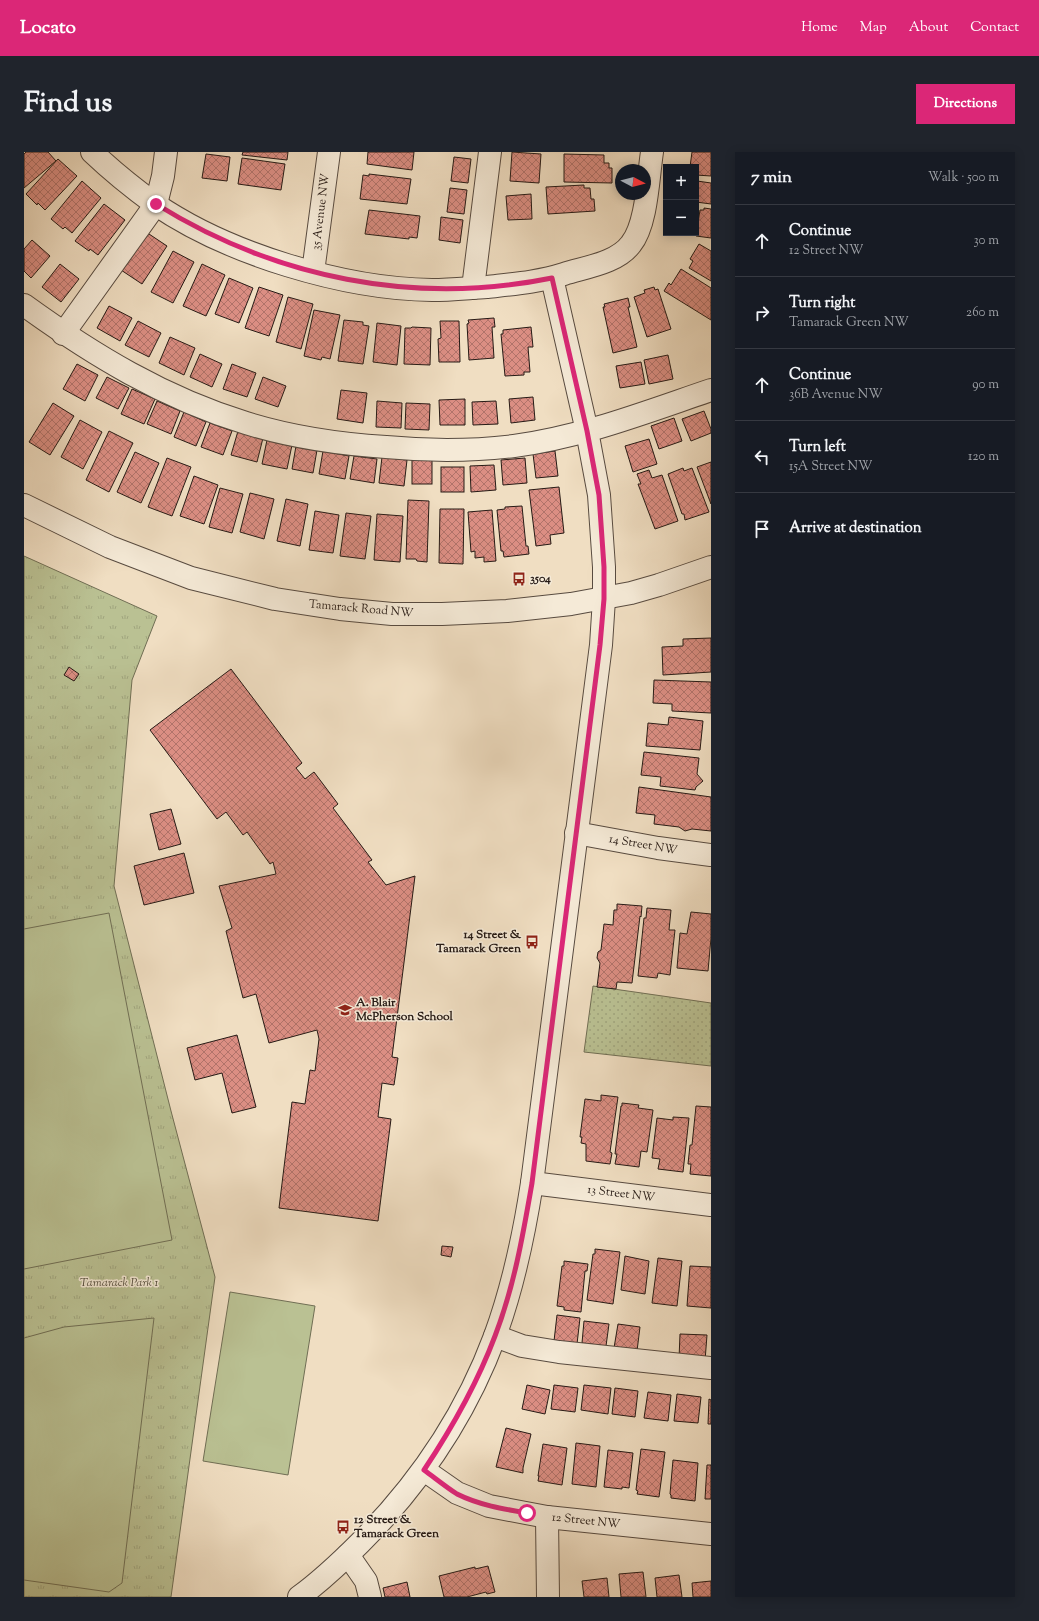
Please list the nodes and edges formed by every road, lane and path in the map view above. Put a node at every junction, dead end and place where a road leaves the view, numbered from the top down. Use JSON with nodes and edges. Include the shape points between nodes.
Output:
{"nodes":[{"id":1,"x":92,"y":152,"type":"edge"},
{"id":2,"x":166,"y":152,"type":"edge"},
{"id":3,"x":329,"y":152,"type":"edge"},
{"id":4,"x":490,"y":152,"type":"edge"},
{"id":5,"x":652,"y":152,"type":"edge"},
{"id":6,"x":156,"y":204,"type":"junction"},
{"id":7,"x":313,"y":272,"type":"junction"},
{"id":8,"x":552,"y":278,"type":"junction"},
{"id":9,"x":472,"y":288,"type":"junction"},
{"id":10,"x":24,"y":306,"type":"edge"},
{"id":11,"x":63,"y":334,"type":"junction"},
{"id":12,"x":711,"y":390,"type":"edge"},
{"id":13,"x":587,"y":431,"type":"junction"},
{"id":14,"x":24,"y":505,"type":"edge"},
{"id":15,"x":711,"y":567,"type":"edge"},
{"id":16,"x":604,"y":599,"type":"junction"},
{"id":17,"x":576,"y":833,"type":"junction"},
{"id":18,"x":711,"y":855,"type":"edge"},
{"id":19,"x":532,"y":1183,"type":"junction"},
{"id":20,"x":711,"y":1205,"type":"edge"},
{"id":21,"x":495,"y":1336,"type":"junction"},
{"id":22,"x":711,"y":1368,"type":"edge"},
{"id":23,"x":424,"y":1470,"type":"junction"},
{"id":24,"x":547,"y":1517,"type":"junction"},
{"id":25,"x":711,"y":1534,"type":"edge"},
{"id":26,"x":348,"y":1555,"type":"junction"},
{"id":27,"x":299,"y":1597,"type":"edge"},
{"id":28,"x":370,"y":1597,"type":"edge"},
{"id":29,"x":548,"y":1597,"type":"edge"}],
"edges":[{"from":1,"to":6,"type":"street"},
{"from":2,"to":6,"type":"street"},
{"from":3,"to":7,"type":"street","name":"35 Avenue NW"},
{"from":4,"to":9,"type":"street"},
{"from":5,"to":8,"type":"street","via":[[640,229],[627,250],[608,260]]},
{"from":6,"to":7,"type":"street","via":[[237,247]]},
{"from":6,"to":11,"type":"street"},
{"from":7,"to":9,"type":"street","via":[[365,283],[400,287],[432,290]]},
{"from":8,"to":9,"type":"street"},
{"from":8,"to":13,"type":"street"},
{"from":10,"to":11,"type":"street"},
{"from":11,"to":13,"type":"street","via":[[99,357],[189,403],[246,424],[298,436],[368,446],[461,450],[514,446]]},
{"from":12,"to":13,"type":"street"},
{"from":13,"to":16,"type":"street","via":[[602,522]]},
{"from":14,"to":16,"type":"street","name":"Tamarack Road NW","via":[[110,546],[191,578],[275,599],[392,614],[442,614],[553,607]]},
{"from":15,"to":16,"type":"street","name":"Tamarack Road NW","via":[[658,585]]},
{"from":16,"to":17,"type":"street"},
{"from":17,"to":18,"type":"street","name":"14 Street NW"},
{"from":17,"to":19,"type":"street"},
{"from":19,"to":20,"type":"street","name":"13 Street NW"},
{"from":19,"to":21,"type":"street","via":[[520,1251]]},
{"from":21,"to":22,"type":"street","via":[[522,1346],[559,1352]]},
{"from":21,"to":23,"type":"street","via":[[453,1424]]},
{"from":23,"to":24,"type":"street","name":"12 Street NW","via":[[456,1493],[470,1499],[489,1506]]},
{"from":23,"to":26,"type":"street","via":[[379,1524]]},
{"from":24,"to":25,"type":"street","name":"12 Street NW"},
{"from":24,"to":29,"type":"street"},
{"from":26,"to":27,"type":"street"},
{"from":26,"to":28,"type":"street","via":[[366,1581]]}]}
